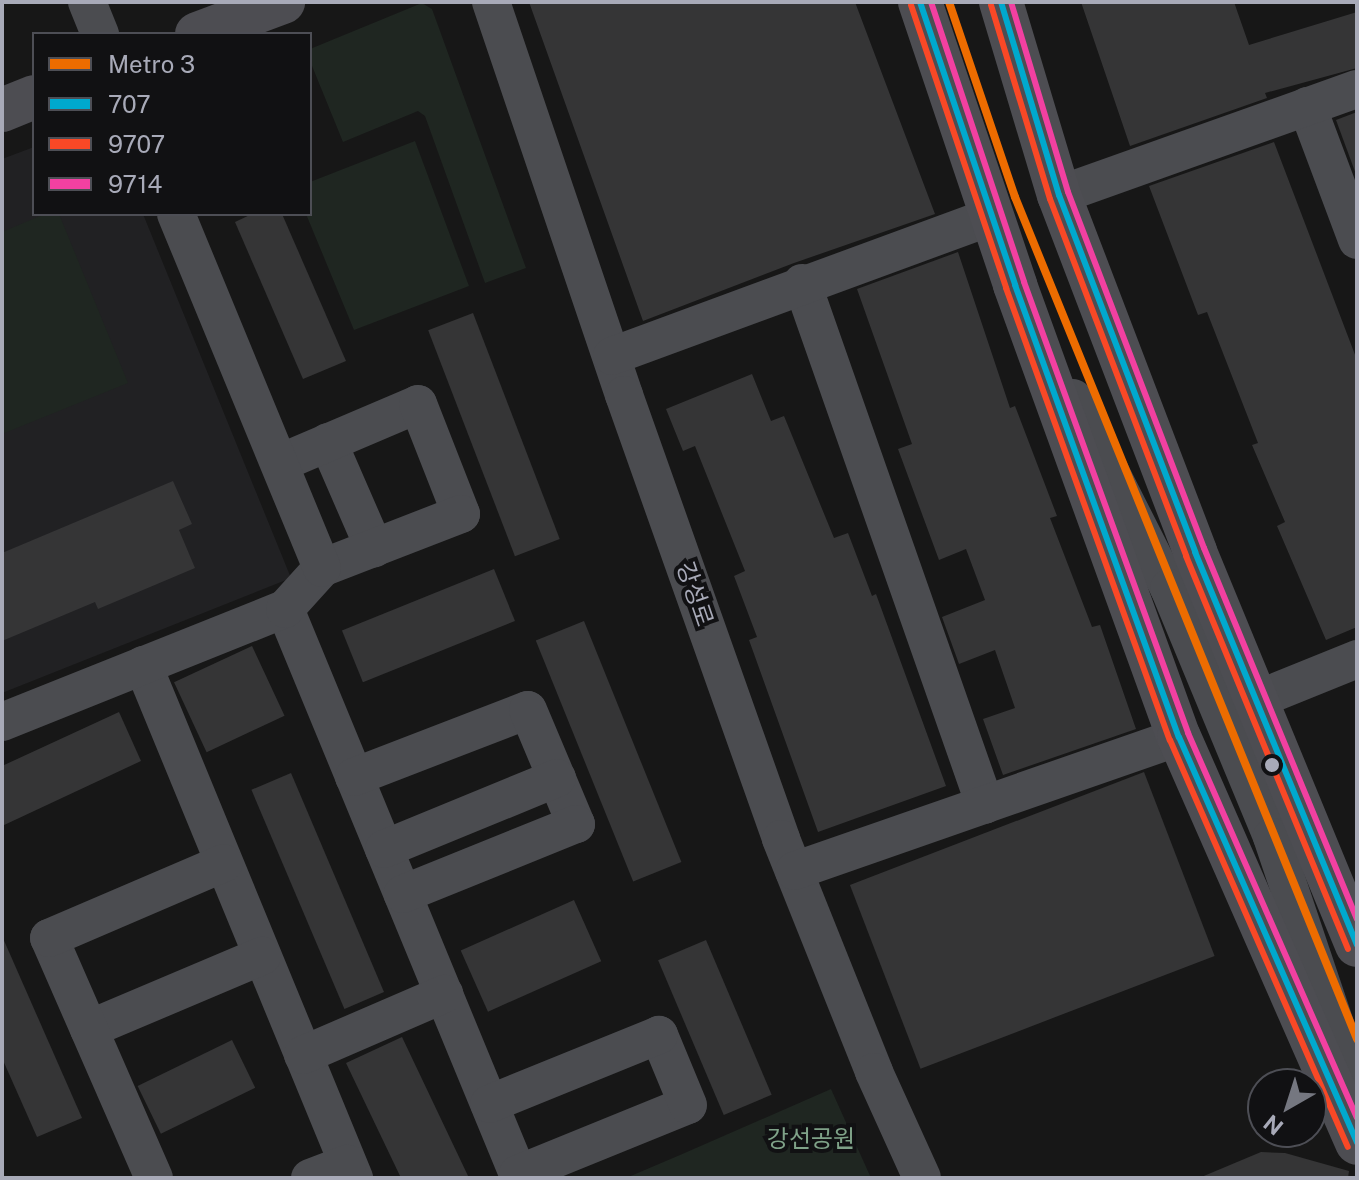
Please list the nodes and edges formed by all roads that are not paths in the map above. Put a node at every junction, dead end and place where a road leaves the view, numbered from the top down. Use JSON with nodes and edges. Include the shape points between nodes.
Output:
{"nodes":[{"id":1,"x":87,"y":2,"type":"edge"},
{"id":2,"x":283,"y":2,"type":"edge"},
{"id":3,"x":491,"y":2,"type":"edge"},
{"id":4,"x":920,"y":2,"type":"edge"},
{"id":5,"x":1001,"y":2,"type":"edge"},
{"id":6,"x":99,"y":32,"type":"edge"},
{"id":7,"x":202,"y":32,"type":"edge"},
{"id":8,"x":1357,"y":89,"type":"edge"},
{"id":9,"x":32,"y":98,"type":"edge"},
{"id":10,"x":1307,"y":106,"type":"junction"},
{"id":11,"x":2,"y":110,"type":"edge"},
{"id":12,"x":1059,"y":195,"type":"junction"},
{"id":13,"x":177,"y":216,"type":"edge"},
{"id":14,"x":993,"y":216,"type":"junction"},
{"id":15,"x":1357,"y":240,"type":"edge"},
{"id":16,"x":802,"y":283,"type":"junction"},
{"id":17,"x":1015,"y":285,"type":"junction"},
{"id":18,"x":612,"y":356,"type":"junction"},
{"id":19,"x":328,"y":442,"type":"junction"},
{"id":20,"x":280,"y":463,"type":"junction"},
{"id":21,"x":374,"y":548,"type":"junction"},
{"id":22,"x":1195,"y":552,"type":"junction"},
{"id":23,"x":322,"y":568,"type":"junction"},
{"id":24,"x":285,"y":609,"type":"junction"},
{"id":25,"x":1357,"y":659,"type":"edge"},
{"id":26,"x":143,"y":665,"type":"junction"},
{"id":27,"x":1256,"y":700,"type":"junction"},
{"id":28,"x":2,"y":722,"type":"edge"},
{"id":29,"x":1179,"y":737,"type":"junction"},
{"id":30,"x":354,"y":777,"type":"junction"},
{"id":31,"x":557,"y":778,"type":"junction"},
{"id":32,"x":985,"y":805,"type":"junction"},
{"id":33,"x":384,"y":849,"type":"junction"},
{"id":34,"x":224,"y":863,"type":"junction"},
{"id":35,"x":794,"y":871,"type":"junction"},
{"id":36,"x":403,"y":894,"type":"junction"},
{"id":37,"x":1357,"y":945,"type":"edge"},
{"id":38,"x":262,"y":956,"type":"junction"},
{"id":39,"x":444,"y":994,"type":"junction"},
{"id":40,"x":1357,"y":1024,"type":"edge"},
{"id":41,"x":89,"y":1029,"type":"junction"},
{"id":42,"x":303,"y":1055,"type":"junction"},
{"id":43,"x":1357,"y":1089,"type":"edge"},
{"id":44,"x":489,"y":1104,"type":"junction"},
{"id":45,"x":1357,"y":1143,"type":"edge"},
{"id":46,"x":351,"y":1171,"type":"edge"},
{"id":47,"x":154,"y":1178,"type":"edge"},
{"id":48,"x":310,"y":1178,"type":"edge"},
{"id":49,"x":922,"y":1178,"type":"edge"}],
"edges":[{"from":1,"to":6,"type":"street"},
{"from":2,"to":7,"type":"main road"},
{"from":3,"to":18,"type":"street","name":"강성로"},
{"from":4,"to":14,"type":"main road"},
{"from":5,"to":12,"type":"main road"},
{"from":8,"to":10,"type":"street"},
{"from":9,"to":11,"type":"main road"},
{"from":10,"to":12,"type":"street"},
{"from":10,"to":15,"type":"street"},
{"from":12,"to":22,"type":"main road"},
{"from":13,"to":20,"type":"street"},
{"from":14,"to":16,"type":"street"},
{"from":14,"to":17,"type":"main road"},
{"from":16,"to":18,"type":"street"},
{"from":16,"to":32,"type":"street"},
{"from":17,"to":29,"type":"main road"},
{"from":17,"to":43,"type":"street","via":[[1169,588],[1272,837]]},
{"from":18,"to":35,"type":"street","name":"강성로"},
{"from":19,"to":20,"type":"street"},
{"from":19,"to":21,"type":"street"},
{"from":19,"to":21,"type":"street","via":[[418,404],[461,514]]},
{"from":20,"to":23,"type":"street"},
{"from":21,"to":23,"type":"street"},
{"from":22,"to":27,"type":"main road"},
{"from":22,"to":40,"type":"street"},
{"from":23,"to":24,"type":"street"},
{"from":24,"to":26,"type":"street"},
{"from":24,"to":30,"type":"street"},
{"from":25,"to":27,"type":"street"},
{"from":26,"to":28,"type":"street"},
{"from":26,"to":34,"type":"street"},
{"from":27,"to":37,"type":"main road"},
{"from":29,"to":32,"type":"street"},
{"from":29,"to":45,"type":"main road"},
{"from":30,"to":31,"type":"street","via":[[528,710]]},
{"from":30,"to":33,"type":"street"},
{"from":31,"to":33,"type":"street"},
{"from":31,"to":36,"type":"street","via":[[576,824]]},
{"from":32,"to":35,"type":"street"},
{"from":33,"to":36,"type":"street"},
{"from":34,"to":38,"type":"street"},
{"from":34,"to":41,"type":"street","via":[[49,938]]},
{"from":35,"to":49,"type":"street","name":"강성로"},
{"from":36,"to":39,"type":"street"},
{"from":38,"to":41,"type":"street"},
{"from":38,"to":42,"type":"street"},
{"from":39,"to":42,"type":"street"},
{"from":39,"to":44,"type":"street"},
{"from":41,"to":47,"type":"street"},
{"from":42,"to":46,"type":"street"},
{"from":44,"to":44,"type":"street","via":[[518,1174],[688,1105],[659,1035]]},
{"from":46,"to":48,"type":"street"}]}
